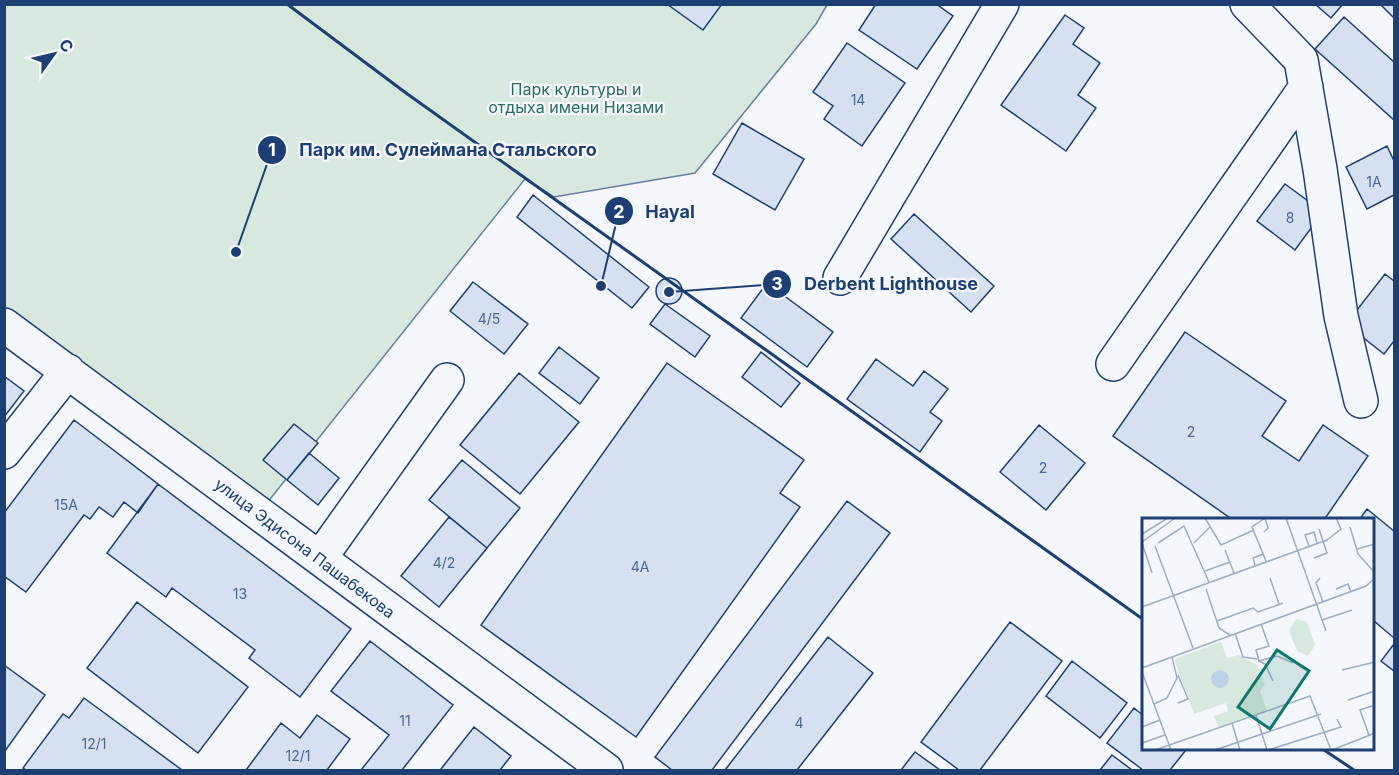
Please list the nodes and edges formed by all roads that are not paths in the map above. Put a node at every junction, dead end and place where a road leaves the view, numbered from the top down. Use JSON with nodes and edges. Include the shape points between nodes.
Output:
{"nodes":[{"id":1,"x":1002,"y":4,"type":"edge"},
{"id":2,"x":1247,"y":4,"type":"edge"},
{"id":3,"x":1306,"y":87,"type":"junction"},
{"id":4,"x":840,"y":278,"type":"dead end"},
{"id":5,"x":4,"y":325,"type":"edge"},
{"id":6,"x":1113,"y":364,"type":"dead end"},
{"id":7,"x":68,"y":371,"type":"junction"},
{"id":8,"x":447,"y":380,"type":"dead end"},
{"id":9,"x":1361,"y":401,"type":"dead end"},
{"id":10,"x":4,"y":452,"type":"edge"},
{"id":11,"x":320,"y":558,"type":"junction"},
{"id":12,"x":606,"y":771,"type":"edge"}],
"edges":[{"from":1,"to":4,"type":"street"},
{"from":2,"to":3,"type":"street","via":[[1301,60]]},
{"from":3,"to":6,"type":"street"},
{"from":3,"to":9,"type":"street","via":[[1341,316]]},
{"from":5,"to":7,"type":"street","name":"улица Эдисона Пашабекова"},
{"from":7,"to":10,"type":"street"},
{"from":7,"to":11,"type":"street","name":"улица Эдисона Пашабекова"},
{"from":8,"to":11,"type":"street"},
{"from":11,"to":12,"type":"street","name":"улица Эдисона Пашабекова"}]}
